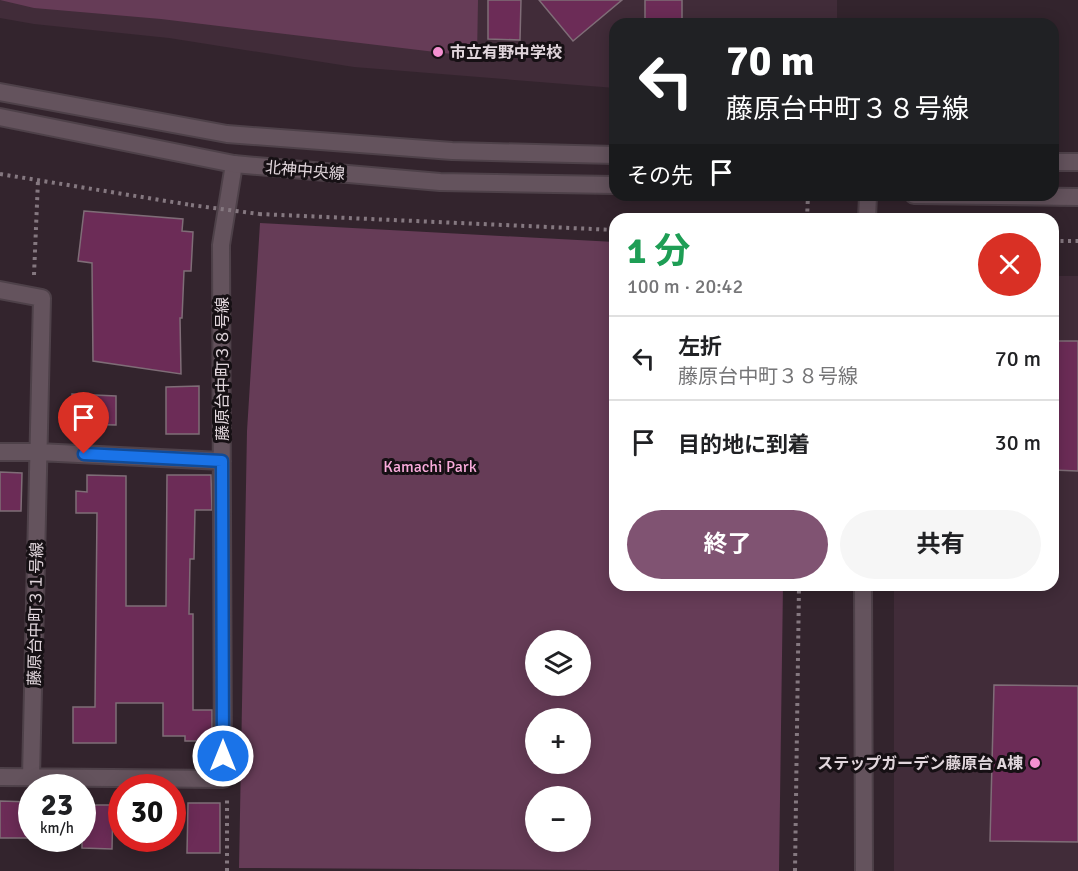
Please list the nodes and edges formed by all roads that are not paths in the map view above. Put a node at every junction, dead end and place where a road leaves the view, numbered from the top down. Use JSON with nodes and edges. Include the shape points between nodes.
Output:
{"nodes":[{"id":1,"x":0,"y":92,"type":"edge"},
{"id":2,"x":0,"y":117,"type":"edge"},
{"id":3,"x":609,"y":155,"type":"edge"},
{"id":4,"x":1059,"y":162,"type":"edge"},
{"id":5,"x":1078,"y":162,"type":"edge"},
{"id":6,"x":234,"y":164,"type":"junction"},
{"id":7,"x":609,"y":185,"type":"edge"},
{"id":8,"x":1059,"y":197,"type":"edge"},
{"id":9,"x":1078,"y":197,"type":"edge"},
{"id":10,"x":0,"y":290,"type":"edge"},
{"id":11,"x":0,"y":452,"type":"edge"},
{"id":12,"x":38,"y":452,"type":"junction"},
{"id":13,"x":222,"y":461,"type":"junction"},
{"id":14,"x":863,"y":591,"type":"edge"},
{"id":15,"x":31,"y":774,"type":"edge"},
{"id":16,"x":0,"y":777,"type":"edge"},
{"id":17,"x":18,"y":777,"type":"edge"},
{"id":18,"x":96,"y":778,"type":"edge"},
{"id":19,"x":864,"y":871,"type":"edge"}],
"edges":[{"from":1,"to":3,"type":"street","name":"北神中央線","via":[[227,134],[452,151]]},
{"from":2,"to":6,"type":"street","name":"北神中央線"},
{"from":4,"to":5,"type":"street"},
{"from":6,"to":7,"type":"street","name":"北神中央線","via":[[440,182]]},
{"from":6,"to":13,"type":"street","name":"藤原台中町３８号線","via":[[221,245]]},
{"from":8,"to":9,"type":"street"},
{"from":10,"to":12,"type":"street","name":"藤原台中町３１号線","via":[[42,298]]},
{"from":11,"to":12,"type":"street","name":"藤原台中町３８号線"},
{"from":12,"to":13,"type":"street","name":"藤原台中町３８号線"},
{"from":12,"to":15,"type":"street","name":"藤原台中町３１号線"},
{"from":13,"to":18,"type":"street","via":[[223,779]]},
{"from":14,"to":19,"type":"street"},
{"from":16,"to":17,"type":"street"}]}
